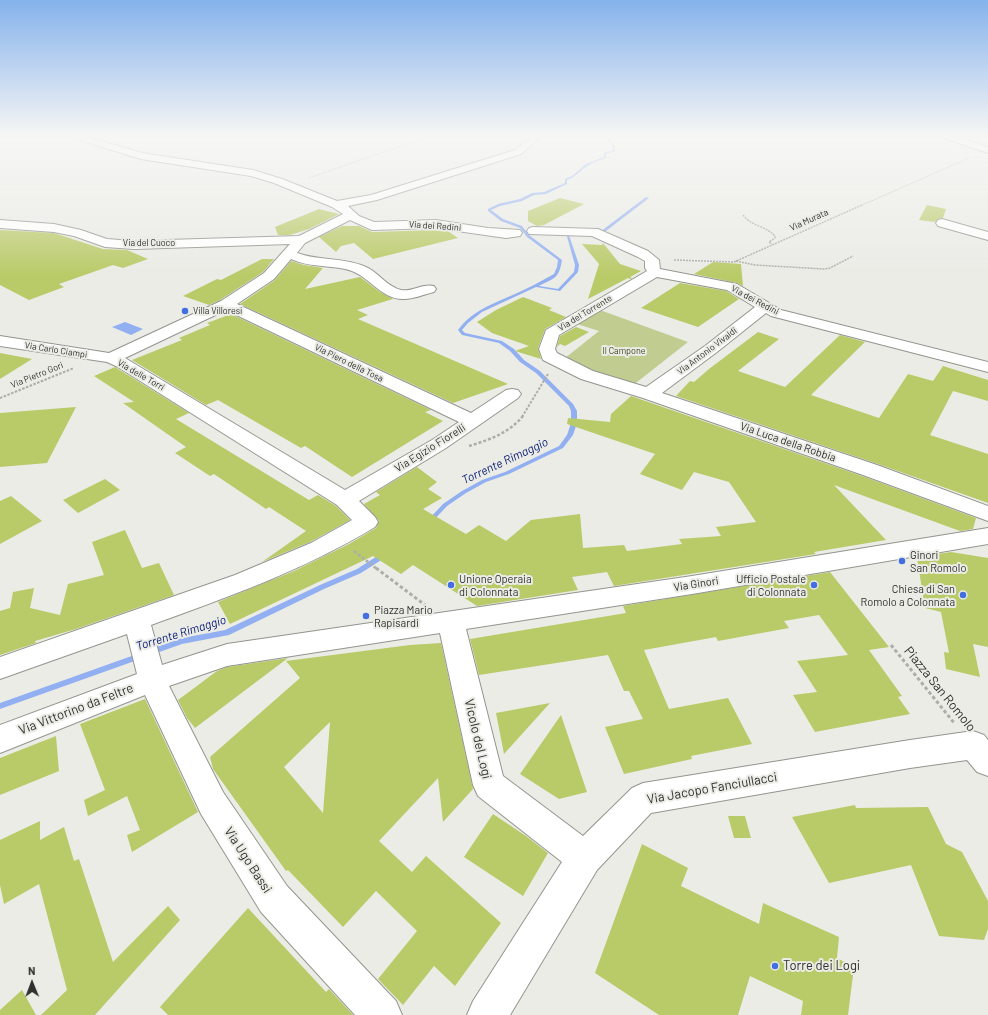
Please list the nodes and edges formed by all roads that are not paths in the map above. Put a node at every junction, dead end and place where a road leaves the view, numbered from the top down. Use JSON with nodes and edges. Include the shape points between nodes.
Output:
{"nodes":[{"id":1,"x":279,"y":181,"type":"edge"},
{"id":2,"x":426,"y":181,"type":"edge"},
{"id":3,"x":336,"y":205,"type":"junction"},
{"id":4,"x":352,"y":217,"type":"junction"},
{"id":5,"x":942,"y":223,"type":"dead end"},
{"id":6,"x":0,"y":224,"type":"edge"},
{"id":7,"x":372,"y":226,"type":"junction"},
{"id":8,"x":533,"y":231,"type":"dead end"},
{"id":9,"x":516,"y":233,"type":"dead end"},
{"id":10,"x":988,"y":236,"type":"edge"},
{"id":11,"x":302,"y":239,"type":"junction"},
{"id":12,"x":289,"y":254,"type":"junction"},
{"id":13,"x":654,"y":266,"type":"junction"},
{"id":14,"x":429,"y":289,"type":"dead end"},
{"id":15,"x":226,"y":304,"type":"junction"},
{"id":16,"x":764,"y":307,"type":"junction"},
{"id":17,"x":0,"y":341,"type":"edge"},
{"id":18,"x":106,"y":358,"type":"junction"},
{"id":19,"x":988,"y":367,"type":"edge"},
{"id":20,"x":587,"y":375,"type":"joint"},
{"id":21,"x":512,"y":394,"type":"dead end"},
{"id":22,"x":649,"y":394,"type":"junction"},
{"id":23,"x":472,"y":420,"type":"junction"},
{"id":24,"x":345,"y":500,"type":"junction"},
{"id":25,"x":988,"y":514,"type":"edge"},
{"id":26,"x":988,"y":536,"type":"edge"},
{"id":27,"x":447,"y":622,"type":"junction"},
{"id":28,"x":138,"y":626,"type":"junction"},
{"id":29,"x":0,"y":668,"type":"edge"},
{"id":30,"x":150,"y":670,"type":"junction"},
{"id":31,"x":0,"y":739,"type":"edge"},
{"id":32,"x":980,"y":754,"type":"edge"},
{"id":33,"x":585,"y":858,"type":"junction"},
{"id":34,"x":382,"y":1015,"type":"edge"},
{"id":35,"x":487,"y":1015,"type":"edge"}],
"edges":[{"from":1,"to":3,"type":"street","name":"Via dei Redini"},
{"from":2,"to":3,"type":"street","via":[[374,198]]},
{"from":3,"to":4,"type":"street","name":"Via dei Redini"},
{"from":4,"to":7,"type":"street","name":"Via dei Redini"},
{"from":4,"to":11,"type":"street","name":"Via delle Torri"},
{"from":5,"to":10,"type":"street"},
{"from":6,"to":11,"type":"street","name":"Via del Cuoco","via":[[54,228],[106,243],[134,245]]},
{"from":7,"to":9,"type":"street","name":"Via dei Redini","via":[[436,224],[488,232]]},
{"from":7,"to":11,"type":"street"},
{"from":8,"to":13,"type":"street","name":"Via dei Redini","via":[[594,232],[643,254]]},
{"from":11,"to":12,"type":"street","name":"Via delle Torri"},
{"from":12,"to":14,"type":"street","via":[[304,260],[348,265],[362,270],[391,292],[404,295]]},
{"from":12,"to":15,"type":"street","name":"Via delle Torri","via":[[269,276]]},
{"from":13,"to":16,"type":"street","name":"Via dei Redini","via":[[725,285]]},
{"from":13,"to":20,"type":"street","name":"Via del Torrente","via":[[552,333],[547,349],[549,356]]},
{"from":15,"to":18,"type":"street","name":"Via delle Torri"},
{"from":15,"to":23,"type":"street","name":"Via Piero della Tosa"},
{"from":16,"to":19,"type":"street","name":"Via dei Redini","via":[[788,317]]},
{"from":16,"to":22,"type":"street","name":"Via Antonio Vivaldi","via":[[711,350]]},
{"from":17,"to":18,"type":"street","name":"Via Carlo Ciampi"},
{"from":18,"to":24,"type":"street","name":"Via delle Torri","via":[[124,364]]},
{"from":20,"to":22,"type":"street","name":"Via Luca della Robbia"},
{"from":21,"to":23,"type":"street","name":"Via Egizio Fiorelli"},
{"from":22,"to":25,"type":"street","name":"Via Luca della Robbia","via":[[870,470]]},
{"from":23,"to":24,"type":"street","name":"Via Egizio Fiorelli","via":[[439,444]]},
{"from":24,"to":28,"type":"street","name":"Via delle Torri","via":[[367,522],[340,539],[290,563]]},
{"from":26,"to":27,"type":"street","name":"Via Ginori"},
{"from":27,"to":30,"type":"street","name":"Via Vittorino da Feltre","via":[[227,654]]},
{"from":27,"to":33,"type":"street","name":"Vicolo del Logi","via":[[489,785]]},
{"from":28,"to":29,"type":"street"},
{"from":28,"to":30,"type":"street","name":"Via Ugo Bassi"},
{"from":30,"to":31,"type":"street","name":"Via Vittorino da Feltre"},
{"from":30,"to":34,"type":"street","name":"Via Ugo Bassi","via":[[212,802],[274,899]]},
{"from":32,"to":33,"type":"street","name":"Via Jacopo Fanciullacci","via":[[910,754],[643,799]]},
{"from":33,"to":35,"type":"street","name":"Via Jacopo Fanciullacci"}]}
